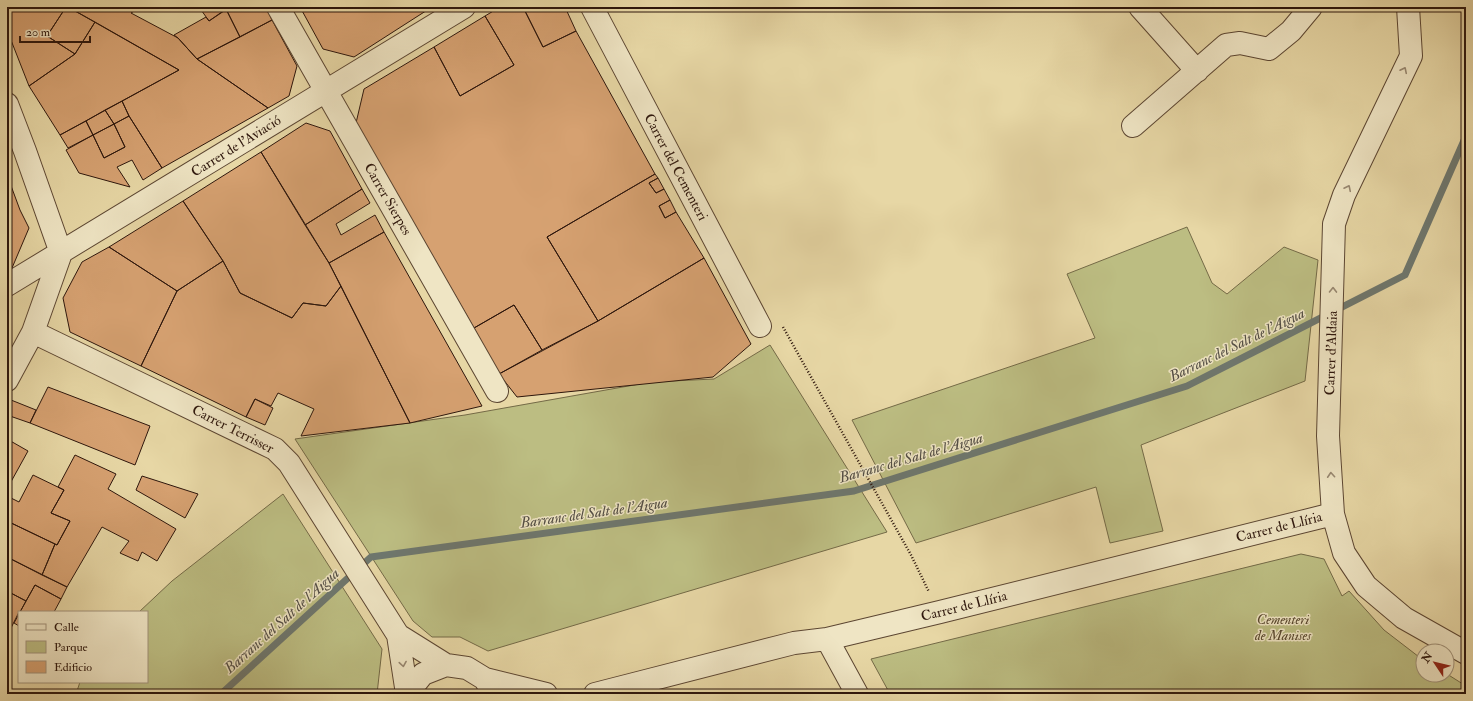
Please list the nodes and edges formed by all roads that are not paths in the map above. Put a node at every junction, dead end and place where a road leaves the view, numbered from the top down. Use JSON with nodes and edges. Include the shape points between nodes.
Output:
{"nodes":[{"id":1,"x":278,"y":7,"type":"edge"},
{"id":2,"x":464,"y":7,"type":"edge"},
{"id":3,"x":592,"y":7,"type":"edge"},
{"id":4,"x":1140,"y":7,"type":"edge"},
{"id":5,"x":1311,"y":7,"type":"edge"},
{"id":6,"x":1408,"y":7,"type":"edge"},
{"id":7,"x":1197,"y":71,"type":"junction"},
{"id":8,"x":326,"y":90,"type":"junction"},
{"id":9,"x":7,"y":104,"type":"edge"},
{"id":10,"x":1133,"y":126,"type":"dead end"},
{"id":11,"x":61,"y":253,"type":"junction"},
{"id":12,"x":7,"y":285,"type":"edge"},
{"id":13,"x":760,"y":326,"type":"dead end"},
{"id":14,"x":33,"y":332,"type":"junction"},
{"id":15,"x":7,"y":380,"type":"edge"},
{"id":16,"x":497,"y":391,"type":"dead end"},
{"id":17,"x":1333,"y":514,"type":"junction"},
{"id":18,"x":398,"y":635,"type":"junction"},
{"id":19,"x":827,"y":639,"type":"junction"},
{"id":20,"x":1466,"y":653,"type":"edge"},
{"id":21,"x":446,"y":665,"type":"junction"},
{"id":22,"x":489,"y":687,"type":"edge"},
{"id":23,"x":407,"y":694,"type":"edge"},
{"id":24,"x":546,"y":694,"type":"edge"},
{"id":25,"x":595,"y":694,"type":"edge"},
{"id":26,"x":857,"y":694,"type":"edge"}],
"edges":[{"from":1,"to":8,"type":"street","name":"Carrer Sierpes"},
{"from":2,"to":8,"type":"street","name":"Carrer de l’Aviació"},
{"from":3,"to":13,"type":"street","name":"Carrer del Cementeri"},
{"from":4,"to":7,"type":"street"},
{"from":5,"to":7,"type":"street","via":[[1291,31],[1269,49],[1240,42],[1226,45]]},
{"from":17,"to":6,"type":"street","name":"Carrer d’Aldaia","one_way":true,"via":[[1328,436],[1334,224],[1344,195],[1411,56]]},
{"from":7,"to":10,"type":"street"},
{"from":8,"to":11,"type":"street","name":"Carrer de l’Aviació"},
{"from":8,"to":16,"type":"street","name":"Carrer Sierpes"},
{"from":9,"to":11,"type":"street"},
{"from":11,"to":12,"type":"street","name":"Carrer de l’Aviació"},
{"from":11,"to":14,"type":"street"},
{"from":14,"to":15,"type":"street"},
{"from":14,"to":18,"type":"street","name":"Carrer Terrisser","via":[[275,449],[289,463]]},
{"from":17,"to":19,"type":"street","name":"Carrer de Llíria"},
{"from":17,"to":20,"type":"street","name":"Carrer d’Aldaia","via":[[1344,553],[1366,586],[1404,618]]},
{"from":18,"to":21,"type":"street","name":"Carrer Terrisser"},
{"from":18,"to":23,"type":"street","name":"Carrer Terrisser","one_way":true},
{"from":19,"to":25,"type":"street","name":"Carrer de Llíria","via":[[794,643]]},
{"from":19,"to":26,"type":"street"},
{"from":21,"to":22,"type":"street","via":[[467,668]]},
{"from":21,"to":23,"type":"street","via":[[423,674]]},
{"from":22,"to":24,"type":"street"}]}
